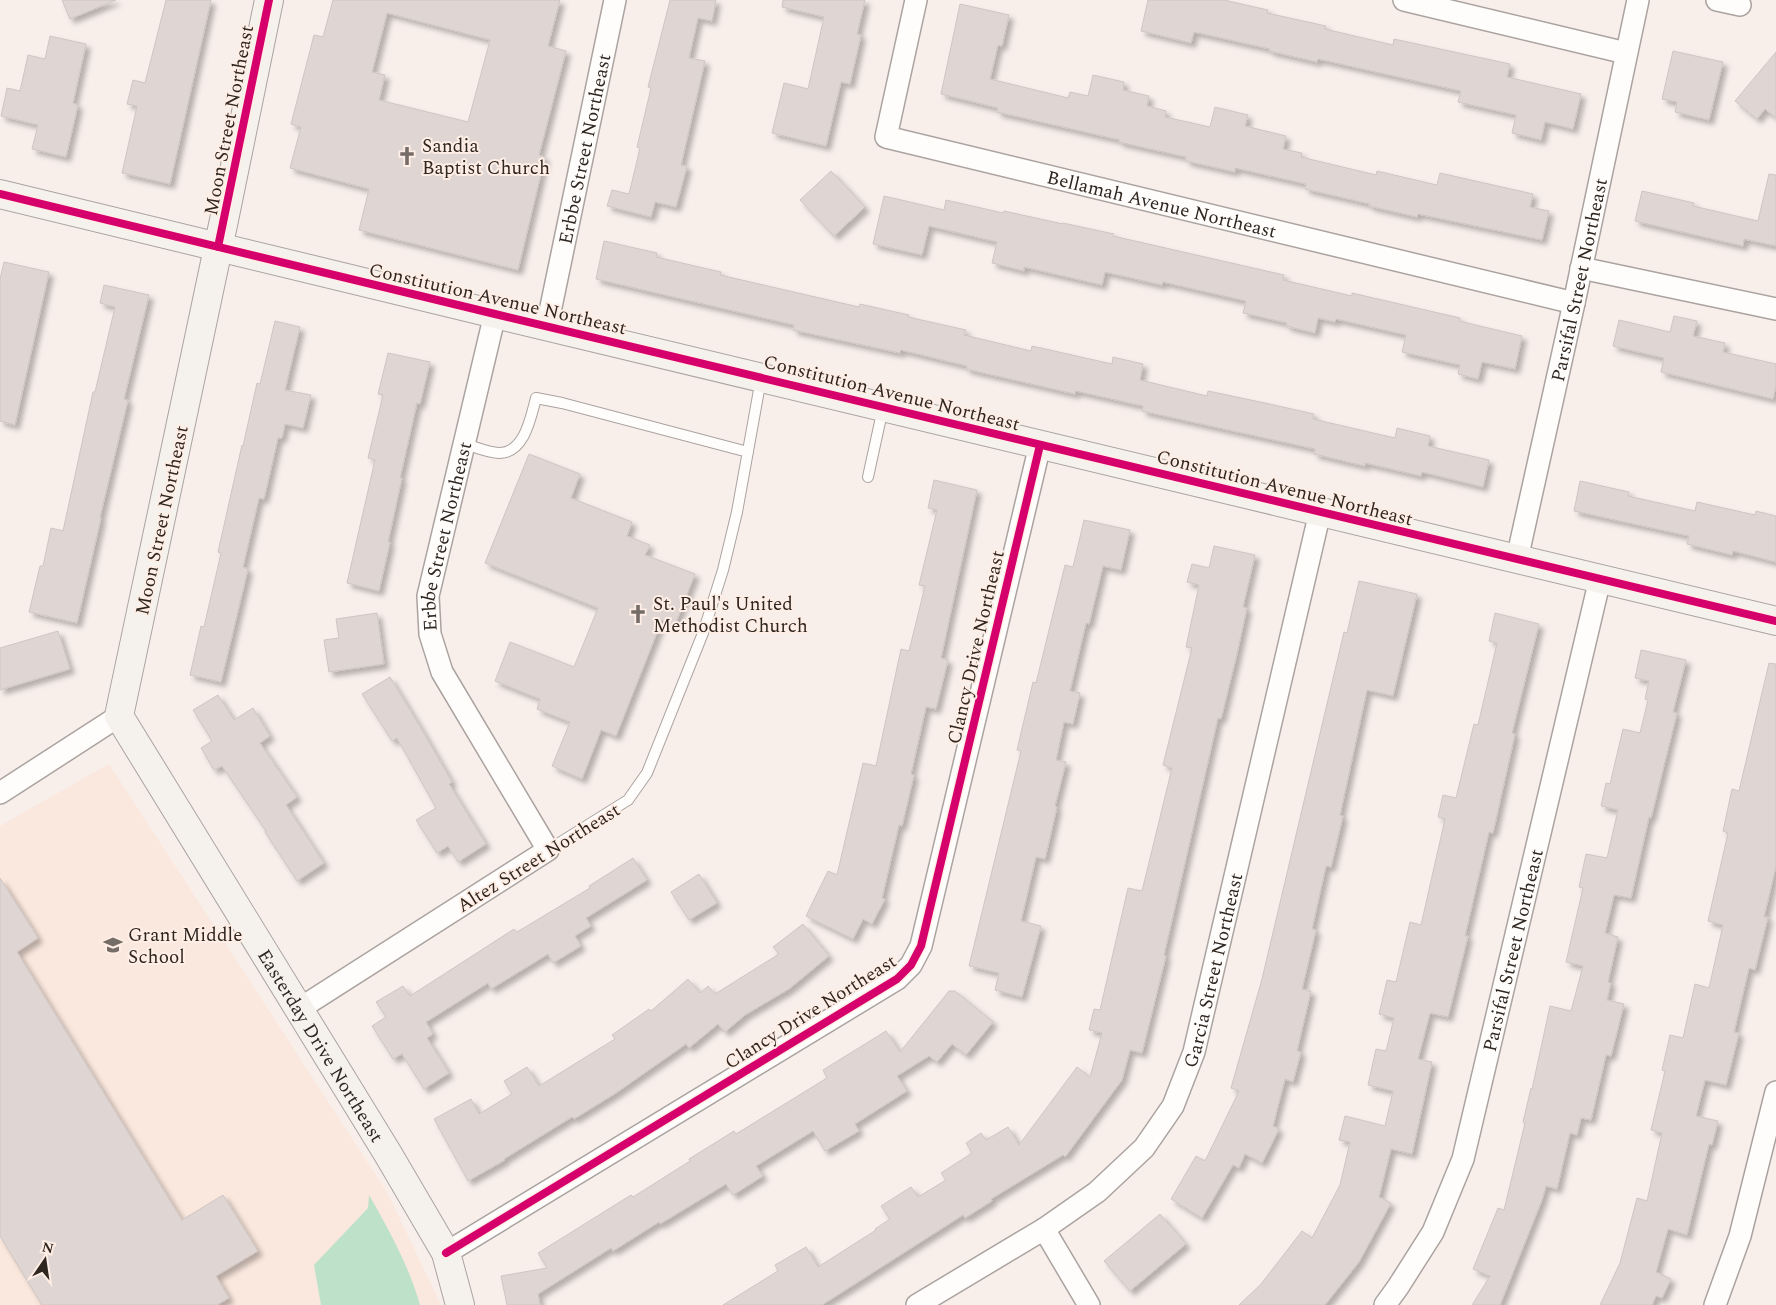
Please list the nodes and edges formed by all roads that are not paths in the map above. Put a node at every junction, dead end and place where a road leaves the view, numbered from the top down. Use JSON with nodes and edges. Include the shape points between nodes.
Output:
{"nodes":[{"id":1,"x":269,"y":0,"type":"edge"},
{"id":2,"x":615,"y":0,"type":"edge"},
{"id":3,"x":916,"y":0,"type":"edge"},
{"id":4,"x":1404,"y":0,"type":"edge"},
{"id":5,"x":1638,"y":0,"type":"edge"},
{"id":6,"x":1717,"y":0,"type":"edge"},
{"id":7,"x":1740,"y":5,"type":"dead end"},
{"id":8,"x":1626,"y":53,"type":"junction"},
{"id":9,"x":0,"y":194,"type":"edge"},
{"id":10,"x":218,"y":247,"type":"junction"},
{"id":11,"x":1581,"y":268,"type":"junction"},
{"id":12,"x":1574,"y":303,"type":"junction"},
{"id":13,"x":1776,"y":309,"type":"edge"},
{"id":14,"x":495,"y":314,"type":"junction"},
{"id":15,"x":547,"y":326,"type":"junction"},
{"id":16,"x":761,"y":377,"type":"junction"},
{"id":17,"x":883,"y":407,"type":"junction"},
{"id":18,"x":465,"y":444,"type":"junction"},
{"id":19,"x":1040,"y":445,"type":"junction"},
{"id":20,"x":748,"y":452,"type":"junction"},
{"id":21,"x":868,"y":477,"type":"dead end"},
{"id":22,"x":1320,"y":512,"type":"junction"},
{"id":23,"x":1517,"y":559,"type":"junction"},
{"id":24,"x":1600,"y":579,"type":"junction"},
{"id":25,"x":1776,"y":621,"type":"edge"},
{"id":26,"x":119,"y":716,"type":"junction"},
{"id":27,"x":0,"y":793,"type":"edge"},
{"id":28,"x":548,"y":850,"type":"junction"},
{"id":29,"x":299,"y":1010,"type":"junction"},
{"id":30,"x":1776,"y":1092,"type":"edge"},
{"id":31,"x":1044,"y":1229,"type":"junction"},
{"id":32,"x":446,"y":1253,"type":"junction"},
{"id":33,"x":460,"y":1305,"type":"edge"},
{"id":34,"x":918,"y":1305,"type":"edge"},
{"id":35,"x":1090,"y":1305,"type":"edge"},
{"id":36,"x":1385,"y":1305,"type":"edge"},
{"id":37,"x":1715,"y":1305,"type":"edge"}],
"edges":[{"from":1,"to":10,"type":"street","name":"Moon Street Northeast"},
{"from":2,"to":15,"type":"street","name":"Erbbe Street Northeast"},
{"from":3,"to":12,"type":"street","name":"Bellamah Avenue Northeast","via":[[886,137]]},
{"from":4,"to":8,"type":"street"},
{"from":5,"to":8,"type":"street","name":"Parsifal Street Northeast"},
{"from":6,"to":7,"type":"street"},
{"from":8,"to":11,"type":"street","name":"Parsifal Street Northeast"},
{"from":9,"to":10,"type":"street","name":"Constitution Avenue Northeast"},
{"from":10,"to":14,"type":"street","name":"Constitution Avenue Northeast"},
{"from":10,"to":26,"type":"street","name":"Moon Street Northeast"},
{"from":11,"to":12,"type":"street","name":"Parsifal Street Northeast"},
{"from":11,"to":13,"type":"street"},
{"from":12,"to":23,"type":"street","name":"Parsifal Street Northeast"},
{"from":14,"to":15,"type":"street","name":"Constitution Avenue Northeast"},
{"from":14,"to":18,"type":"street","name":"Erbbe Street Northeast"},
{"from":15,"to":16,"type":"street","name":"Constitution Avenue Northeast"},
{"from":16,"to":17,"type":"street","name":"Constitution Avenue Northeast"},
{"from":16,"to":20,"type":"lane","name":"Altez Street Northeast"},
{"from":17,"to":19,"type":"street","name":"Constitution Avenue Northeast"},
{"from":17,"to":21,"type":"lane"},
{"from":18,"to":20,"type":"lane","via":[[500,453],[512,450],[525,436],[536,398]]},
{"from":18,"to":28,"type":"street","name":"Erbbe Street Northeast","via":[[428,596],[430,634],[442,672]]},
{"from":19,"to":22,"type":"street","name":"Constitution Avenue Northeast"},
{"from":19,"to":32,"type":"street","name":"Clancy Drive Northeast","via":[[921,946],[911,965],[897,979]]},
{"from":20,"to":28,"type":"lane","name":"Altez Street Northeast","via":[[723,570],[703,633],[647,773],[628,800]]},
{"from":22,"to":23,"type":"street","name":"Constitution Avenue Northeast"},
{"from":22,"to":31,"type":"street","name":"Garcia Street Northeast","via":[[1194,1052],[1173,1106],[1144,1148],[1097,1192]]},
{"from":23,"to":24,"type":"street","name":"Constitution Avenue Northeast"},
{"from":24,"to":25,"type":"street","name":"Constitution Avenue Northeast"},
{"from":24,"to":36,"type":"street","name":"Parsifal Street Northeast","via":[[1463,1159],[1433,1232]]},
{"from":26,"to":27,"type":"street"},
{"from":26,"to":29,"type":"street","name":"Easterday Drive Northeast"},
{"from":28,"to":29,"type":"street","name":"Altez Street Northeast"},
{"from":29,"to":32,"type":"street","name":"Easterday Drive Northeast"},
{"from":30,"to":37,"type":"street","via":[[1740,1236]]},
{"from":31,"to":34,"type":"street","name":"Garcia Street Northeast"},
{"from":31,"to":35,"type":"street"},
{"from":32,"to":33,"type":"street","name":"Easterday Drive Northeast"}]}
